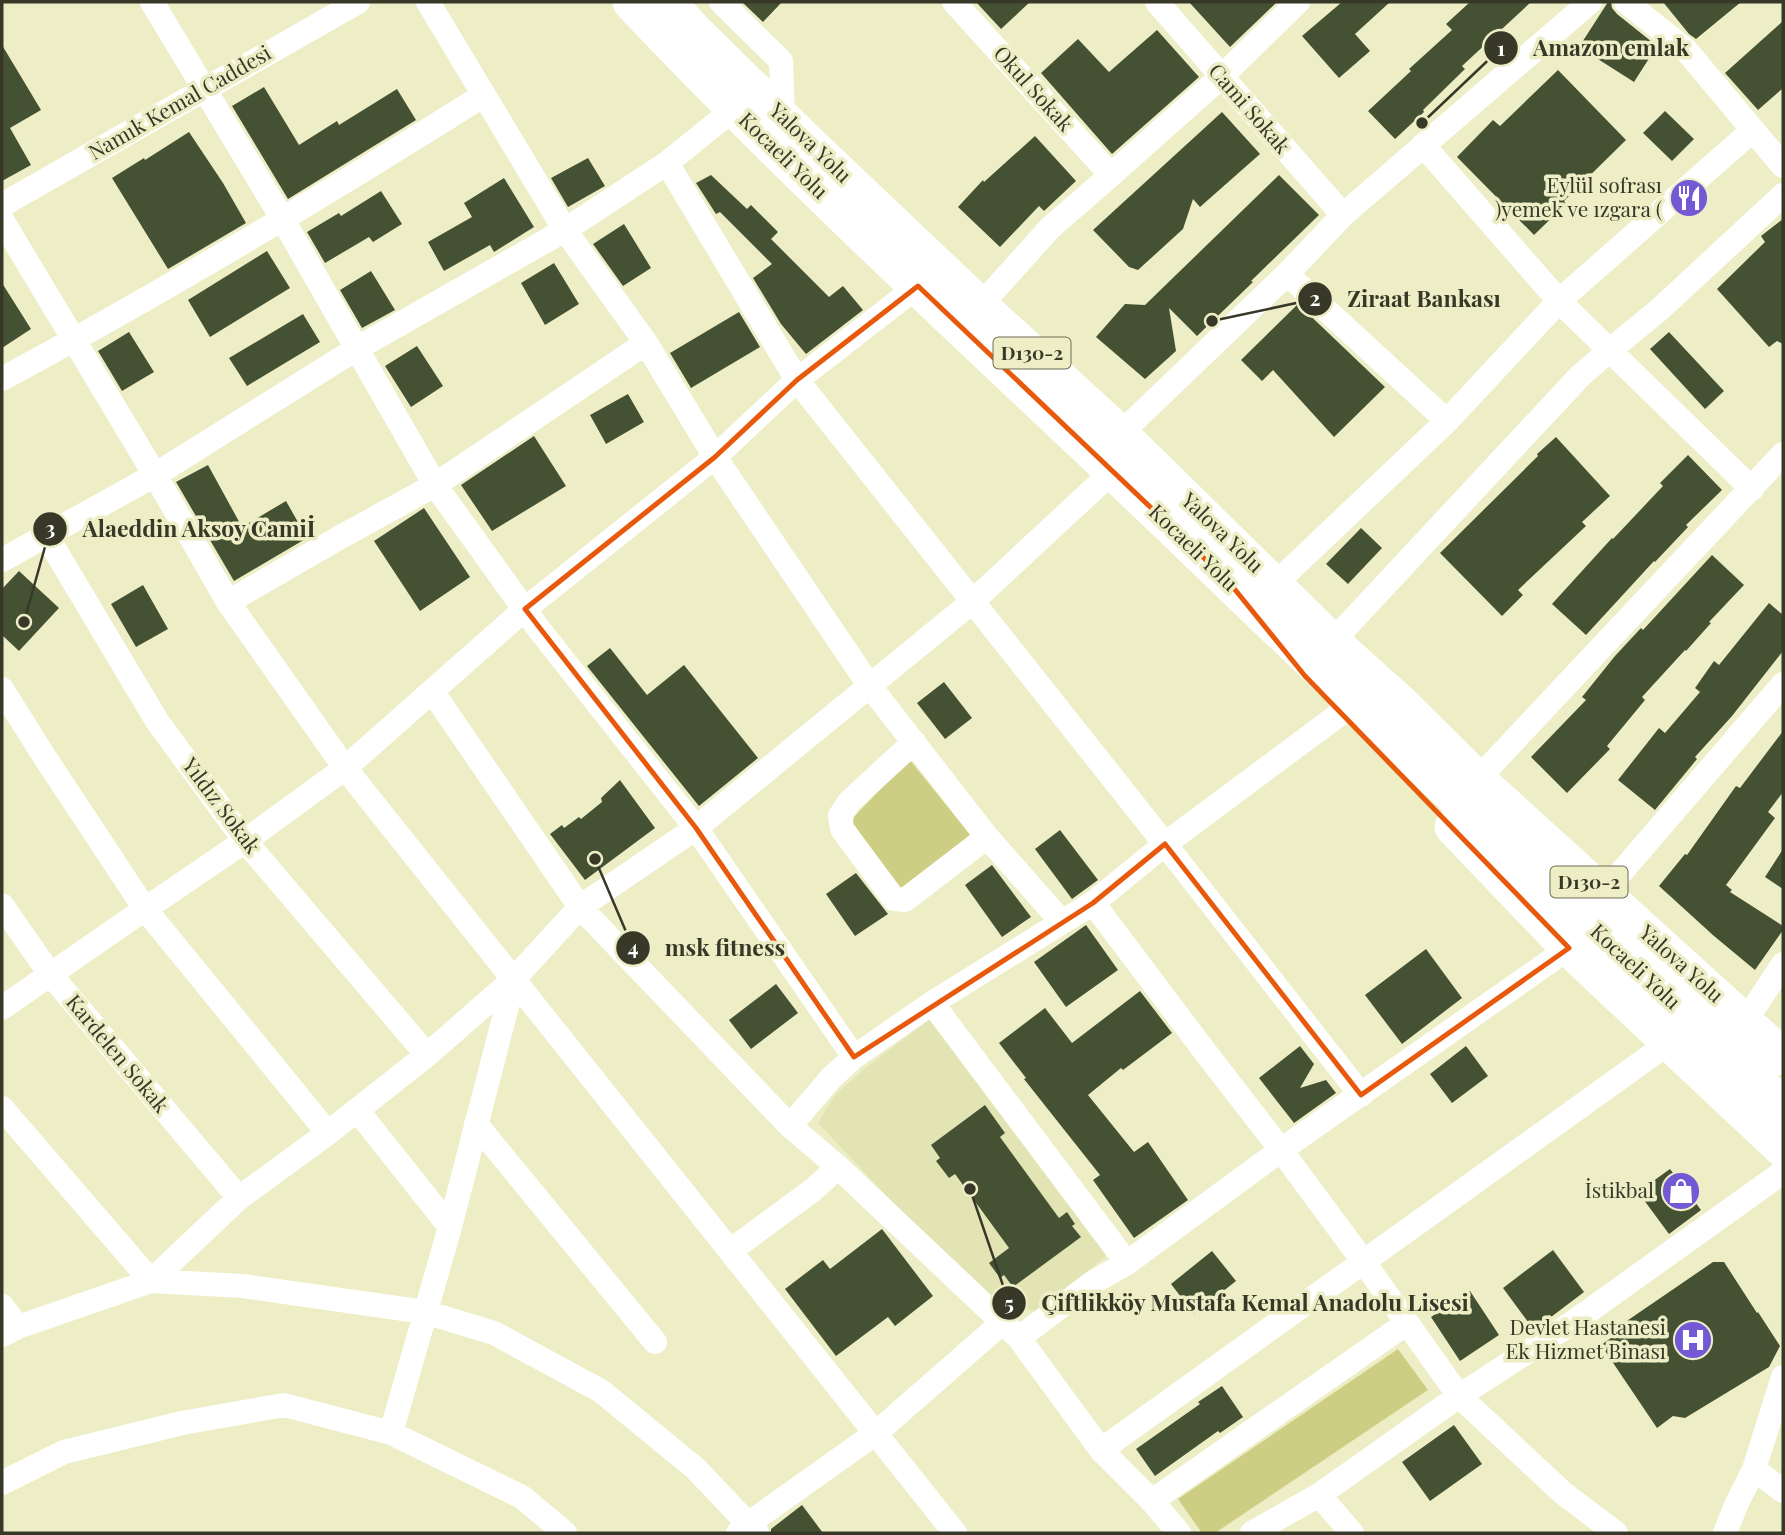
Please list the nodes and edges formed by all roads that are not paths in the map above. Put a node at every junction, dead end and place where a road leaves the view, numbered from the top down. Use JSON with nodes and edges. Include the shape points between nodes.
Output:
{"nodes":[{"id":1,"x":152,"y":2,"type":"edge"},
{"id":2,"x":358,"y":2,"type":"edge"},
{"id":3,"x":428,"y":2,"type":"edge"},
{"id":4,"x":631,"y":2,"type":"edge"},
{"id":5,"x":666,"y":2,"type":"edge"},
{"id":6,"x":721,"y":2,"type":"edge"},
{"id":7,"x":954,"y":2,"type":"edge"},
{"id":8,"x":1157,"y":2,"type":"edge"},
{"id":9,"x":1298,"y":2,"type":"edge"},
{"id":10,"x":1590,"y":2,"type":"edge"},
{"id":11,"x":1626,"y":2,"type":"edge"},
{"id":12,"x":1221,"y":77,"type":"junction"},
{"id":13,"x":205,"y":88,"type":"junction"},
{"id":14,"x":484,"y":95,"type":"junction"},
{"id":15,"x":734,"y":109,"type":"junction"},
{"id":16,"x":783,"y":117,"type":"junction"},
{"id":17,"x":1753,"y":130,"type":"junction"},
{"id":18,"x":1423,"y":145,"type":"junction"},
{"id":19,"x":667,"y":163,"type":"junction"},
{"id":20,"x":1783,"y":166,"type":"edge"},
{"id":21,"x":1111,"y":176,"type":"junction"},
{"id":22,"x":1783,"y":195,"type":"edge"},
{"id":23,"x":2,"y":205,"type":"edge"},
{"id":24,"x":1343,"y":215,"type":"junction"},
{"id":25,"x":282,"y":218,"type":"junction"},
{"id":26,"x":2,"y":220,"type":"edge"},
{"id":27,"x":565,"y":230,"type":"junction"},
{"id":28,"x":1287,"y":274,"type":"junction"},
{"id":29,"x":918,"y":286,"type":"junction"},
{"id":30,"x":1559,"y":301,"type":"junction"},
{"id":31,"x":980,"y":306,"type":"junction"},
{"id":32,"x":74,"y":340,"type":"junction"},
{"id":33,"x":646,"y":344,"type":"junction"},
{"id":34,"x":356,"y":349,"type":"junction"},
{"id":35,"x":1610,"y":350,"type":"junction"},
{"id":36,"x":2,"y":379,"type":"edge"},
{"id":37,"x":797,"y":380,"type":"junction"},
{"id":38,"x":1447,"y":421,"type":"junction"},
{"id":39,"x":1120,"y":434,"type":"junction"},
{"id":40,"x":1783,"y":454,"type":"edge"},
{"id":41,"x":715,"y":457,"type":"junction"},
{"id":42,"x":1112,"y":472,"type":"junction"},
{"id":43,"x":155,"y":475,"type":"junction"},
{"id":44,"x":435,"y":485,"type":"junction"},
{"id":45,"x":1752,"y":489,"type":"junction"},
{"id":46,"x":46,"y":535,"type":"junction"},
{"id":47,"x":2,"y":560,"type":"edge"},
{"id":48,"x":1228,"y":581,"type":"junction"},
{"id":49,"x":1275,"y":584,"type":"junction"},
{"id":50,"x":228,"y":602,"type":"junction"},
{"id":51,"x":971,"y":602,"type":"junction"},
{"id":52,"x":525,"y":609,"type":"junction"},
{"id":53,"x":1332,"y":642,"type":"junction"},
{"id":54,"x":1783,"y":684,"type":"edge"},
{"id":55,"x":869,"y":685,"type":"junction"},
{"id":56,"x":2,"y":689,"type":"edge"},
{"id":57,"x":432,"y":691,"type":"junction"},
{"id":58,"x":1399,"y":702,"type":"junction"},
{"id":59,"x":1341,"y":713,"type":"junction"},
{"id":60,"x":914,"y":742,"type":"junction"},
{"id":61,"x":1490,"y":766,"type":"junction"},
{"id":62,"x":345,"y":768,"type":"junction"},
{"id":63,"x":696,"y":828,"type":"junction"},
{"id":64,"x":987,"y":837,"type":"junction"},
{"id":65,"x":246,"y":841,"type":"junction"},
{"id":66,"x":1165,"y":844,"type":"junction"},
{"id":67,"x":1618,"y":876,"type":"junction"},
{"id":68,"x":1093,"y":903,"type":"junction"},
{"id":69,"x":2,"y":905,"type":"edge"},
{"id":70,"x":580,"y":907,"type":"junction"},
{"id":71,"x":145,"y":909,"type":"junction"},
{"id":72,"x":1062,"y":922,"type":"junction"},
{"id":73,"x":1569,"y":948,"type":"junction"},
{"id":74,"x":1783,"y":964,"type":"edge"},
{"id":75,"x":50,"y":974,"type":"junction"},
{"id":76,"x":514,"y":979,"type":"junction"},
{"id":77,"x":932,"y":1003,"type":"junction"},
{"id":78,"x":1756,"y":1005,"type":"junction"},
{"id":79,"x":2,"y":1009,"type":"edge"},
{"id":80,"x":1783,"y":1031,"type":"edge"},
{"id":81,"x":1670,"y":1042,"type":"junction"},
{"id":82,"x":427,"y":1055,"type":"junction"},
{"id":83,"x":854,"y":1057,"type":"junction"},
{"id":84,"x":1776,"y":1083,"type":"edge"},
{"id":85,"x":1361,"y":1095,"type":"junction"},
{"id":86,"x":2,"y":1108,"type":"edge"},
{"id":87,"x":357,"y":1110,"type":"junction"},
{"id":88,"x":476,"y":1124,"type":"junction"},
{"id":89,"x":790,"y":1126,"type":"junction"},
{"id":90,"x":328,"y":1132,"type":"junction"},
{"id":91,"x":1783,"y":1149,"type":"edge"},
{"id":92,"x":1281,"y":1150,"type":"junction"},
{"id":93,"x":838,"y":1167,"type":"junction"},
{"id":94,"x":1783,"y":1172,"type":"edge"},
{"id":95,"x":239,"y":1198,"type":"junction"},
{"id":96,"x":450,"y":1227,"type":"junction"},
{"id":97,"x":730,"y":1251,"type":"junction"},
{"id":98,"x":1363,"y":1261,"type":"junction"},
{"id":99,"x":1127,"y":1263,"type":"junction"},
{"id":100,"x":151,"y":1281,"type":"junction"},
{"id":101,"x":2,"y":1306,"type":"edge"},
{"id":102,"x":425,"y":1312,"type":"junction"},
{"id":103,"x":1407,"y":1323,"type":"junction"},
{"id":104,"x":1011,"y":1330,"type":"junction"},
{"id":105,"x":10,"y":1331,"type":"edge"},
{"id":106,"x":655,"y":1342,"type":"dead end"},
{"id":107,"x":1783,"y":1377,"type":"edge"},
{"id":108,"x":1459,"y":1395,"type":"junction"},
{"id":109,"x":391,"y":1433,"type":"junction"},
{"id":110,"x":876,"y":1433,"type":"junction"},
{"id":111,"x":1101,"y":1450,"type":"junction"},
{"id":112,"x":1754,"y":1469,"type":"junction"},
{"id":113,"x":2,"y":1483,"type":"edge"},
{"id":114,"x":1783,"y":1490,"type":"edge"},
{"id":115,"x":1318,"y":1495,"type":"junction"},
{"id":116,"x":1152,"y":1501,"type":"junction"},
{"id":117,"x":748,"y":1530,"type":"edge"},
{"id":118,"x":565,"y":1533,"type":"edge"},
{"id":119,"x":955,"y":1533,"type":"edge"},
{"id":120,"x":1180,"y":1533,"type":"edge"},
{"id":121,"x":1252,"y":1533,"type":"edge"},
{"id":122,"x":1352,"y":1533,"type":"edge"},
{"id":123,"x":1616,"y":1533,"type":"edge"},
{"id":124,"x":1725,"y":1533,"type":"edge"}],
"edges":[{"from":1,"to":13,"type":"street"},
{"from":2,"to":13,"type":"street","name":"Namık Kemal Caddesi"},
{"from":3,"to":14,"type":"street"},
{"from":4,"to":15,"type":"highway","name":"Kocaeli̇ Yolu","number":"D130-2"},
{"from":5,"to":16,"type":"highway","name":"Yalova Yolu","number":"D130-2"},
{"from":6,"to":16,"type":"street","via":[[781,61]]},
{"from":7,"to":21,"type":"street","name":"Okul Sokak"},
{"from":8,"to":12,"type":"street","name":"Cami Sokak"},
{"from":9,"to":12,"type":"street"},
{"from":10,"to":18,"type":"street"},
{"from":11,"to":17,"type":"street","via":[[1686,50]]},
{"from":12,"to":21,"type":"street"},
{"from":12,"to":24,"type":"street","name":"Cami Sokak"},
{"from":13,"to":23,"type":"street","name":"Namık Kemal Caddesi"},
{"from":13,"to":25,"type":"street"},
{"from":14,"to":25,"type":"street"},
{"from":14,"to":27,"type":"street"},
{"from":15,"to":19,"type":"street"},
{"from":15,"to":29,"type":"highway","name":"Kocaeli̇ Yolu","number":"D130-2"},
{"from":16,"to":31,"type":"highway","name":"Yalova Yolu","number":"D130-2"},
{"from":17,"to":20,"type":"street"},
{"from":17,"to":30,"type":"street"},
{"from":18,"to":24,"type":"street"},
{"from":18,"to":30,"type":"street"},
{"from":19,"to":27,"type":"street"},
{"from":19,"to":37,"type":"street"},
{"from":21,"to":31,"type":"street","via":[[1050,228]]},
{"from":22,"to":35,"type":"street"},
{"from":24,"to":28,"type":"street"},
{"from":25,"to":32,"type":"street"},
{"from":25,"to":34,"type":"street"},
{"from":26,"to":32,"type":"street"},
{"from":27,"to":33,"type":"street"},
{"from":27,"to":34,"type":"street"},
{"from":28,"to":38,"type":"street"},
{"from":28,"to":39,"type":"street"},
{"from":29,"to":37,"type":"street"},
{"from":29,"to":42,"type":"highway","name":"Kocaeli̇ Yolu","number":"D130-2"},
{"from":30,"to":35,"type":"street"},
{"from":30,"to":38,"type":"street"},
{"from":31,"to":39,"type":"highway","name":"Yalova Yolu","number":"D130-2"},
{"from":32,"to":36,"type":"street"},
{"from":32,"to":43,"type":"street"},
{"from":33,"to":41,"type":"street"},
{"from":33,"to":44,"type":"street"},
{"from":34,"to":43,"type":"street"},
{"from":34,"to":44,"type":"street"},
{"from":35,"to":45,"type":"street"},
{"from":35,"to":53,"type":"street","via":[[1580,376]]},
{"from":37,"to":41,"type":"street"},
{"from":37,"to":51,"type":"street"},
{"from":38,"to":49,"type":"street"},
{"from":39,"to":49,"type":"highway","name":"Yalova Yolu","number":"D130-2"},
{"from":40,"to":45,"type":"street"},
{"from":41,"to":52,"type":"street"},
{"from":41,"to":55,"type":"street"},
{"from":42,"to":48,"type":"highway","name":"Kocaeli̇ Yolu","number":"D130-2"},
{"from":42,"to":51,"type":"street"},
{"from":43,"to":46,"type":"street"},
{"from":43,"to":50,"type":"street"},
{"from":44,"to":50,"type":"street"},
{"from":44,"to":52,"type":"street"},
{"from":45,"to":61,"type":"street"},
{"from":46,"to":47,"type":"street"},
{"from":46,"to":65,"type":"street","name":"Yıldız Sokak","via":[[157,721]]},
{"from":48,"to":59,"type":"highway"},
{"from":48,"to":84,"type":"highway","name":"Kocaeli̇ Yolu","number":"D130-2"},
{"from":49,"to":53,"type":"highway","name":"Yalova Yolu","number":"D130-2"},
{"from":50,"to":62,"type":"street"},
{"from":51,"to":55,"type":"street"},
{"from":51,"to":66,"type":"street"},
{"from":52,"to":57,"type":"street"},
{"from":52,"to":63,"type":"street"},
{"from":53,"to":58,"type":"highway","name":"Yalova Yolu","number":"D130-2"},
{"from":54,"to":67,"type":"street"},
{"from":55,"to":60,"type":"street"},
{"from":55,"to":63,"type":"street"},
{"from":56,"to":71,"type":"street"},
{"from":57,"to":62,"type":"street"},
{"from":57,"to":70,"type":"street"},
{"from":58,"to":61,"type":"highway"},
{"from":58,"to":84,"type":"highway","name":"Yalova Yolu","number":"D130-2"},
{"from":59,"to":66,"type":"street"},
{"from":59,"to":73,"type":"highway"},
{"from":60,"to":64,"type":"street"},
{"from":60,"to":64,"type":"street","via":[[849,802],[840,816],[842,829],[894,899],[905,900]]},
{"from":61,"to":67,"type":"highway"},
{"from":62,"to":65,"type":"street"},
{"from":62,"to":76,"type":"street"},
{"from":63,"to":70,"type":"street"},
{"from":63,"to":83,"type":"street"},
{"from":64,"to":72,"type":"street"},
{"from":65,"to":71,"type":"street"},
{"from":65,"to":82,"type":"street","name":"Yıldız Sokak"},
{"from":66,"to":68,"type":"street"},
{"from":66,"to":85,"type":"street"},
{"from":67,"to":78,"type":"highway"},
{"from":68,"to":72,"type":"street"},
{"from":68,"to":92,"type":"street"},
{"from":69,"to":75,"type":"street","name":"Kardelen Sokak"},
{"from":70,"to":76,"type":"street"},
{"from":70,"to":89,"type":"street"},
{"from":71,"to":75,"type":"street"},
{"from":71,"to":90,"type":"street"},
{"from":72,"to":77,"type":"street"},
{"from":73,"to":81,"type":"highway"},
{"from":73,"to":85,"type":"street"},
{"from":74,"to":78,"type":"street"},
{"from":75,"to":79,"type":"street"},
{"from":75,"to":95,"type":"street","name":"Kardelen Sokak"},
{"from":76,"to":82,"type":"street"},
{"from":76,"to":88,"type":"street"},
{"from":76,"to":97,"type":"street"},
{"from":77,"to":83,"type":"street"},
{"from":77,"to":99,"type":"street"},
{"from":78,"to":80,"type":"highway"},
{"from":81,"to":91,"type":"highway"},
{"from":81,"to":98,"type":"street"},
{"from":82,"to":87,"type":"street"},
{"from":83,"to":89,"type":"street"},
{"from":85,"to":92,"type":"street"},
{"from":86,"to":100,"type":"street"},
{"from":87,"to":90,"type":"street"},
{"from":87,"to":96,"type":"street"},
{"from":88,"to":96,"type":"street"},
{"from":88,"to":106,"type":"street"},
{"from":89,"to":93,"type":"street"},
{"from":90,"to":95,"type":"street"},
{"from":92,"to":98,"type":"street"},
{"from":92,"to":99,"type":"street"},
{"from":93,"to":97,"type":"street"},
{"from":93,"to":104,"type":"street"},
{"from":94,"to":108,"type":"street","via":[[1572,1323]]},
{"from":95,"to":100,"type":"street"},
{"from":96,"to":102,"type":"street"},
{"from":97,"to":110,"type":"street"},
{"from":98,"to":103,"type":"street"},
{"from":98,"to":111,"type":"street"},
{"from":99,"to":104,"type":"street"},
{"from":100,"to":102,"type":"street","via":[[243,1286]]},
{"from":100,"to":105,"type":"street"},
{"from":101,"to":105,"type":"street"},
{"from":102,"to":109,"type":"street"},
{"from":102,"to":117,"type":"street","via":[[494,1333],[601,1391],[695,1468]]},
{"from":103,"to":108,"type":"street"},
{"from":103,"to":116,"type":"street"},
{"from":104,"to":110,"type":"street"},
{"from":104,"to":111,"type":"street"},
{"from":107,"to":112,"type":"street"},
{"from":108,"to":115,"type":"street"},
{"from":108,"to":123,"type":"street","via":[[1563,1493]]},
{"from":109,"to":113,"type":"street","via":[[284,1405],[182,1423],[64,1452]]},
{"from":109,"to":118,"type":"street","via":[[522,1497]]},
{"from":110,"to":117,"type":"street"},
{"from":110,"to":119,"type":"street"},
{"from":111,"to":116,"type":"street"},
{"from":112,"to":114,"type":"street"},
{"from":112,"to":124,"type":"street"},
{"from":115,"to":121,"type":"street"},
{"from":115,"to":122,"type":"street"},
{"from":116,"to":120,"type":"street"}]}
